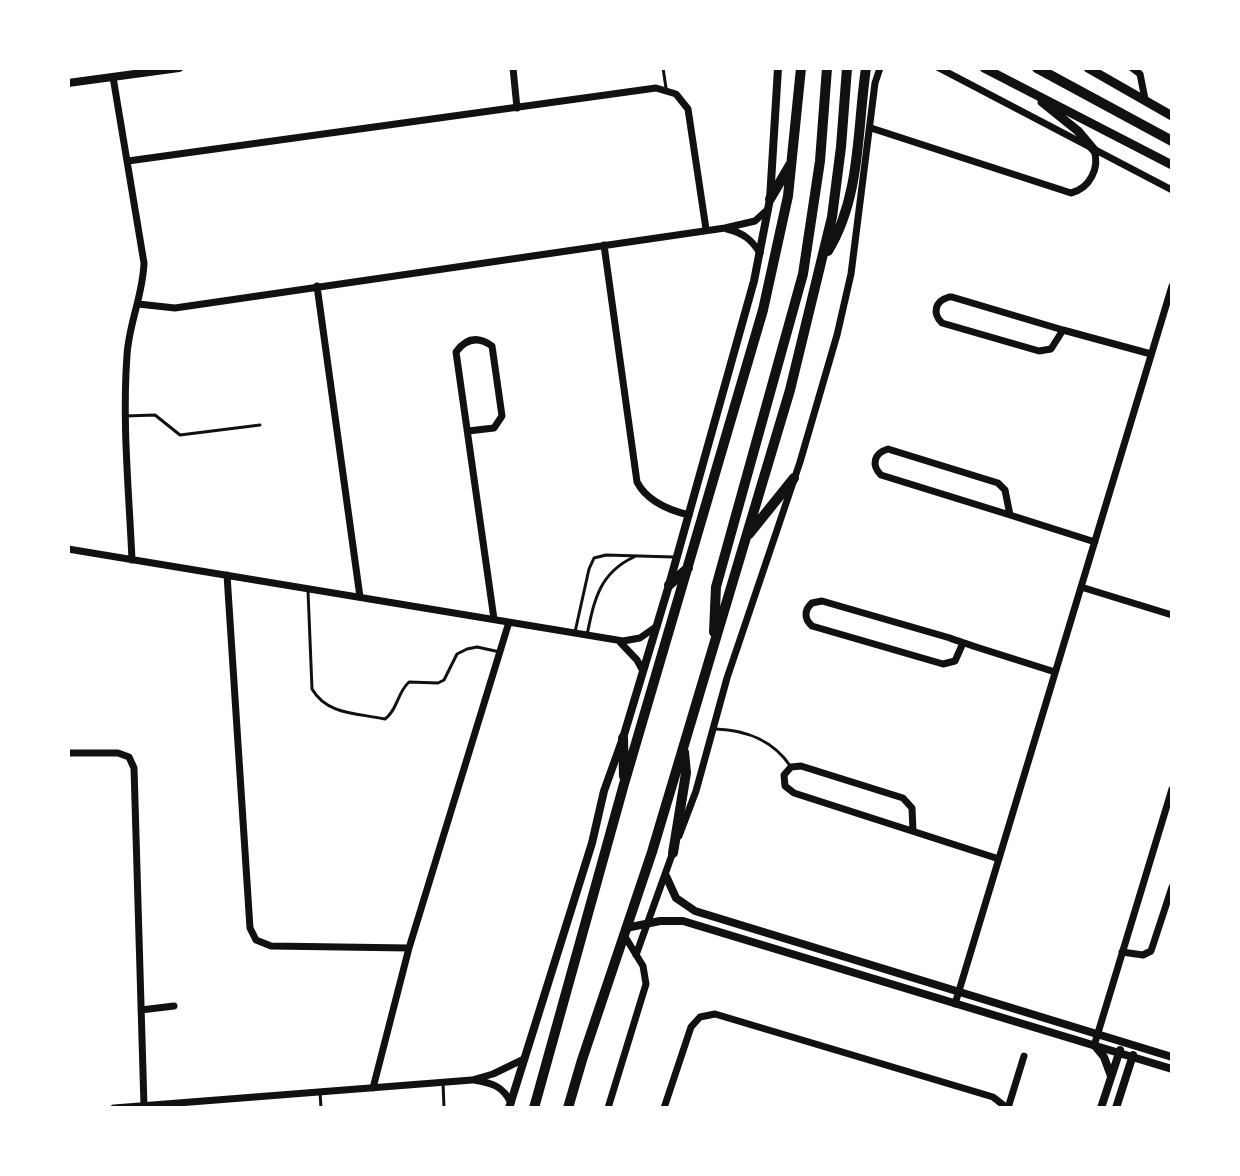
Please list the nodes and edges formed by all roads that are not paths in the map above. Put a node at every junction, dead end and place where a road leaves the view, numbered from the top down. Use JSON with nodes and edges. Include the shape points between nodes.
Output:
{"nodes":[{"id":1,"x":179,"y":68,"type":"edge"},
{"id":2,"x":513,"y":68,"type":"edge"},
{"id":3,"x":663,"y":68,"type":"edge"},
{"id":4,"x":778,"y":68,"type":"edge"},
{"id":5,"x":827,"y":68,"type":"edge"},
{"id":6,"x":847,"y":68,"type":"edge"},
{"id":7,"x":866,"y":68,"type":"edge"},
{"id":8,"x":880,"y":68,"type":"edge"},
{"id":9,"x":939,"y":68,"type":"edge"},
{"id":10,"x":984,"y":68,"type":"edge"},
{"id":11,"x":1037,"y":68,"type":"edge"},
{"id":12,"x":1088,"y":68,"type":"edge"},
{"id":13,"x":1132,"y":68,"type":"edge"},
{"id":14,"x":800,"y":70,"type":"edge"},
{"id":15,"x":113,"y":77,"type":"junction"},
{"id":16,"x":68,"y":83,"type":"edge"},
{"id":17,"x":666,"y":90,"type":"junction"},
{"id":18,"x":1034,"y":94,"type":"junction"},
{"id":19,"x":1145,"y":99,"type":"junction"},
{"id":20,"x":517,"y":108,"type":"junction"},
{"id":21,"x":1172,"y":116,"type":"edge"},
{"id":22,"x":871,"y":128,"type":"junction"},
{"id":23,"x":1172,"y":141,"type":"edge"},
{"id":24,"x":1094,"y":150,"type":"junction"},
{"id":25,"x":128,"y":161,"type":"junction"},
{"id":26,"x":791,"y":164,"type":"junction"},
{"id":27,"x":1172,"y":165,"type":"edge"},
{"id":28,"x":1172,"y":190,"type":"edge"},
{"id":29,"x":768,"y":205,"type":"junction"},
{"id":30,"x":725,"y":228,"type":"junction"},
{"id":31,"x":706,"y":229,"type":"junction"},
{"id":32,"x":604,"y":245,"type":"junction"},
{"id":33,"x":760,"y":253,"type":"junction"},
{"id":34,"x":825,"y":256,"type":"junction"},
{"id":35,"x":317,"y":286,"type":"junction"},
{"id":36,"x":1172,"y":286,"type":"edge"},
{"id":37,"x":138,"y":304,"type":"junction"},
{"id":38,"x":1063,"y":330,"type":"junction"},
{"id":39,"x":1151,"y":354,"type":"junction"},
{"id":40,"x":126,"y":416,"type":"junction"},
{"id":41,"x":260,"y":425,"type":"dead end"},
{"id":42,"x":468,"y":431,"type":"junction"},
{"id":43,"x":794,"y":478,"type":"junction"},
{"id":44,"x":689,"y":515,"type":"junction"},
{"id":45,"x":1010,"y":515,"type":"junction"},
{"id":46,"x":745,"y":538,"type":"junction"},
{"id":47,"x":1095,"y":542,"type":"junction"},
{"id":48,"x":68,"y":549,"type":"edge"},
{"id":49,"x":637,"y":555,"type":"junction"},
{"id":50,"x":677,"y":558,"type":"junction"},
{"id":51,"x":132,"y":560,"type":"junction"},
{"id":52,"x":690,"y":567,"type":"junction"},
{"id":53,"x":227,"y":575,"type":"junction"},
{"id":54,"x":669,"y":585,"type":"junction"},
{"id":55,"x":307,"y":587,"type":"junction"},
{"id":56,"x":1081,"y":587,"type":"junction"},
{"id":57,"x":583,"y":594,"type":"junction"},
{"id":58,"x":596,"y":596,"type":"junction"},
{"id":59,"x":360,"y":597,"type":"junction"},
{"id":60,"x":1172,"y":615,"type":"edge"},
{"id":61,"x":494,"y":619,"type":"junction"},
{"id":62,"x":509,"y":622,"type":"junction"},
{"id":63,"x":657,"y":626,"type":"junction"},
{"id":64,"x":575,"y":633,"type":"junction"},
{"id":65,"x":587,"y":635,"type":"junction"},
{"id":66,"x":617,"y":640,"type":"junction"},
{"id":67,"x":715,"y":642,"type":"junction"},
{"id":68,"x":963,"y":643,"type":"junction"},
{"id":69,"x":500,"y":652,"type":"junction"},
{"id":70,"x":643,"y":671,"type":"junction"},
{"id":71,"x":1055,"y":672,"type":"junction"},
{"id":72,"x":712,"y":728,"type":"junction"},
{"id":73,"x":623,"y":738,"type":"junction"},
{"id":74,"x":684,"y":747,"type":"junction"},
{"id":75,"x":68,"y":753,"type":"edge"},
{"id":76,"x":791,"y":767,"type":"junction"},
{"id":77,"x":624,"y":784,"type":"junction"},
{"id":78,"x":1172,"y":789,"type":"edge"},
{"id":79,"x":913,"y":831,"type":"junction"},
{"id":80,"x":673,"y":853,"type":"junction"},
{"id":81,"x":999,"y":859,"type":"junction"},
{"id":82,"x":666,"y":876,"type":"junction"},
{"id":83,"x":1172,"y":887,"type":"edge"},
{"id":84,"x":648,"y":925,"type":"junction"},
{"id":85,"x":742,"y":926,"type":"junction"},
{"id":86,"x":625,"y":931,"type":"junction"},
{"id":87,"x":738,"y":938,"type":"junction"},
{"id":88,"x":409,"y":948,"type":"junction"},
{"id":89,"x":1122,"y":952,"type":"junction"},
{"id":90,"x":636,"y":955,"type":"junction"},
{"id":91,"x":959,"y":992,"type":"junction"},
{"id":92,"x":955,"y":1004,"type":"junction"},
{"id":93,"x":174,"y":1006,"type":"dead end"},
{"id":94,"x":141,"y":1010,"type":"junction"},
{"id":95,"x":1097,"y":1034,"type":"junction"},
{"id":96,"x":1123,"y":1041,"type":"junction"},
{"id":97,"x":1094,"y":1046,"type":"junction"},
{"id":98,"x":1136,"y":1046,"type":"junction"},
{"id":99,"x":1119,"y":1053,"type":"junction"},
{"id":100,"x":1024,"y":1056,"type":"dead end"},
{"id":101,"x":1172,"y":1057,"type":"edge"},
{"id":102,"x":1132,"y":1058,"type":"junction"},
{"id":103,"x":524,"y":1059,"type":"junction"},
{"id":104,"x":1172,"y":1069,"type":"edge"},
{"id":105,"x":1111,"y":1078,"type":"junction"},
{"id":106,"x":472,"y":1080,"type":"junction"},
{"id":107,"x":443,"y":1082,"type":"junction"},
{"id":108,"x":373,"y":1088,"type":"junction"},
{"id":109,"x":320,"y":1092,"type":"junction"},
{"id":110,"x":540,"y":1092,"type":"junction"},
{"id":111,"x":252,"y":1098,"type":"junction"},
{"id":112,"x":215,"y":1104,"type":"edge"},
{"id":113,"x":144,"y":1106,"type":"junction"},
{"id":114,"x":180,"y":1106,"type":"edge"},
{"id":115,"x":510,"y":1106,"type":"edge"},
{"id":116,"x":114,"y":1108,"type":"edge"},
{"id":117,"x":253,"y":1108,"type":"edge"},
{"id":118,"x":321,"y":1108,"type":"edge"},
{"id":119,"x":444,"y":1108,"type":"edge"},
{"id":120,"x":534,"y":1108,"type":"edge"},
{"id":121,"x":542,"y":1108,"type":"edge"},
{"id":122,"x":568,"y":1108,"type":"edge"},
{"id":123,"x":608,"y":1108,"type":"edge"},
{"id":124,"x":664,"y":1108,"type":"edge"},
{"id":125,"x":1007,"y":1108,"type":"edge"},
{"id":126,"x":1101,"y":1108,"type":"edge"},
{"id":127,"x":1116,"y":1108,"type":"edge"}],
"edges":[{"from":1,"to":15,"type":"street"},
{"from":2,"to":20,"type":"street"},
{"from":3,"to":17,"type":"lane"},
{"from":4,"to":29,"type":"street"},
{"from":5,"to":67,"type":"main road","via":[[803,274],[716,587]]},
{"from":6,"to":34,"type":"main road"},
{"from":7,"to":34,"type":"main road","via":[[850,200]]},
{"from":8,"to":22,"type":"street"},
{"from":9,"to":24,"type":"street"},
{"from":10,"to":18,"type":"main road"},
{"from":11,"to":23,"type":"main road"},
{"from":12,"to":19,"type":"main road"},
{"from":13,"to":19,"type":"street","via":[[1140,74]]},
{"from":14,"to":26,"type":"main road"},
{"from":15,"to":16,"type":"street"},
{"from":15,"to":25,"type":"street"},
{"from":17,"to":20,"type":"street"},
{"from":17,"to":31,"type":"street","via":[[688,109]]},
{"from":18,"to":24,"type":"main road"},
{"from":18,"to":27,"type":"main road"},
{"from":19,"to":21,"type":"main road"},
{"from":20,"to":25,"type":"street"},
{"from":22,"to":24,"type":"street","via":[[1071,193],[1089,184]]},
{"from":22,"to":43,"type":"street","via":[[851,274]]},
{"from":24,"to":28,"type":"street"},
{"from":25,"to":37,"type":"street","via":[[144,263]]},
{"from":26,"to":29,"type":"main road"},
{"from":26,"to":52,"type":"main road","via":[[763,310]]},
{"from":29,"to":30,"type":"street","via":[[755,221]]},
{"from":29,"to":33,"type":"street"},
{"from":30,"to":31,"type":"street"},
{"from":30,"to":33,"type":"street","via":[[742,233]]},
{"from":31,"to":32,"type":"street"},
{"from":32,"to":35,"type":"street"},
{"from":32,"to":44,"type":"street","via":[[637,482],[643,494]]},
{"from":33,"to":44,"type":"street"},
{"from":34,"to":46,"type":"main road"},
{"from":35,"to":37,"type":"street","via":[[175,308]]},
{"from":35,"to":59,"type":"street"},
{"from":36,"to":39,"type":"street"},
{"from":37,"to":40,"type":"street","via":[[128,342]]},
{"from":38,"to":38,"type":"street","via":[[952,297],[942,299],[936,308],[942,323],[1044,352],[1054,347]]},
{"from":38,"to":39,"type":"street"},
{"from":39,"to":47,"type":"street"},
{"from":40,"to":41,"type":"lane","via":[[155,415],[174,432],[189,435]]},
{"from":40,"to":51,"type":"street"},
{"from":42,"to":42,"type":"street","via":[[494,428],[502,416],[492,346],[483,340],[472,339],[456,352]]},
{"from":42,"to":61,"type":"street"},
{"from":43,"to":46,"type":"main road"},
{"from":43,"to":72,"type":"street"},
{"from":44,"to":50,"type":"street"},
{"from":45,"to":45,"type":"street","via":[[1005,490],[998,483],[888,449],[875,459],[881,475]]},
{"from":45,"to":47,"type":"street"},
{"from":46,"to":67,"type":"main road"},
{"from":47,"to":56,"type":"street"},
{"from":48,"to":51,"type":"street"},
{"from":49,"to":50,"type":"lane"},
{"from":49,"to":57,"type":"lane","via":[[594,558]]},
{"from":49,"to":58,"type":"lane","via":[[612,571]]},
{"from":50,"to":54,"type":"street"},
{"from":51,"to":53,"type":"street"},
{"from":52,"to":54,"type":"main road"},
{"from":52,"to":77,"type":"main road"},
{"from":53,"to":55,"type":"street"},
{"from":53,"to":88,"type":"street","via":[[250,928],[256,940],[271,946]]},
{"from":54,"to":63,"type":"street"},
{"from":55,"to":59,"type":"street"},
{"from":55,"to":69,"type":"lane","via":[[312,689],[328,708],[385,719],[394,712],[402,688],[409,682],[444,680],[457,654],[477,647]]},
{"from":56,"to":60,"type":"street"},
{"from":56,"to":71,"type":"street"},
{"from":57,"to":58,"type":"lane"},
{"from":57,"to":64,"type":"lane"},
{"from":58,"to":65,"type":"lane"},
{"from":59,"to":61,"type":"street"},
{"from":61,"to":62,"type":"street"},
{"from":62,"to":64,"type":"street"},
{"from":62,"to":69,"type":"street"},
{"from":63,"to":66,"type":"street","via":[[640,638]]},
{"from":63,"to":70,"type":"street"},
{"from":64,"to":65,"type":"street"},
{"from":65,"to":66,"type":"street"},
{"from":66,"to":70,"type":"street"},
{"from":67,"to":74,"type":"main road"},
{"from":68,"to":68,"type":"street","via":[[822,601],[806,611],[812,626],[943,664],[955,661]]},
{"from":68,"to":71,"type":"street"},
{"from":69,"to":88,"type":"street"},
{"from":70,"to":73,"type":"street"},
{"from":71,"to":81,"type":"street"},
{"from":72,"to":76,"type":"lane","via":[[752,735],[771,745]]},
{"from":72,"to":80,"type":"street"},
{"from":73,"to":77,"type":"main road"},
{"from":73,"to":103,"type":"street"},
{"from":74,"to":80,"type":"main road","via":[[686,773]]},
{"from":74,"to":86,"type":"main road"},
{"from":75,"to":94,"type":"street","via":[[118,753],[129,757],[134,768]]},
{"from":76,"to":79,"type":"street","via":[[903,798],[912,808]]},
{"from":76,"to":79,"type":"street","via":[[784,779],[790,792]]},
{"from":77,"to":110,"type":"main road"},
{"from":78,"to":89,"type":"street"},
{"from":79,"to":81,"type":"street"},
{"from":80,"to":82,"type":"street"},
{"from":81,"to":91,"type":"street"},
{"from":82,"to":84,"type":"street"},
{"from":82,"to":85,"type":"street","via":[[676,898],[688,908]]},
{"from":83,"to":89,"type":"street","via":[[1151,951]]},
{"from":84,"to":86,"type":"street"},
{"from":84,"to":87,"type":"street","via":[[677,920]]},
{"from":84,"to":90,"type":"street"},
{"from":85,"to":87,"type":"street"},
{"from":85,"to":91,"type":"street"},
{"from":86,"to":90,"type":"street"},
{"from":86,"to":122,"type":"main road"},
{"from":87,"to":92,"type":"street"},
{"from":88,"to":108,"type":"street"},
{"from":89,"to":95,"type":"street"},
{"from":90,"to":123,"type":"street","via":[[646,984]]},
{"from":91,"to":92,"type":"street"},
{"from":91,"to":95,"type":"street"},
{"from":92,"to":97,"type":"street"},
{"from":93,"to":94,"type":"street"},
{"from":94,"to":113,"type":"street"},
{"from":95,"to":96,"type":"street"},
{"from":95,"to":97,"type":"street"},
{"from":96,"to":98,"type":"street"},
{"from":96,"to":99,"type":"street"},
{"from":97,"to":99,"type":"street"},
{"from":97,"to":105,"type":"street"},
{"from":98,"to":101,"type":"street"},
{"from":98,"to":102,"type":"street"},
{"from":99,"to":102,"type":"street"},
{"from":99,"to":105,"type":"street"},
{"from":100,"to":125,"type":"street"},
{"from":102,"to":104,"type":"street"},
{"from":102,"to":127,"type":"street"},
{"from":103,"to":106,"type":"street"},
{"from":103,"to":115,"type":"street"},
{"from":105,"to":126,"type":"street"},
{"from":106,"to":107,"type":"street"},
{"from":106,"to":115,"type":"street","via":[[497,1085]]},
{"from":107,"to":108,"type":"street"},
{"from":107,"to":119,"type":"lane"},
{"from":108,"to":109,"type":"street"},
{"from":109,"to":111,"type":"street"},
{"from":109,"to":118,"type":"lane"},
{"from":110,"to":120,"type":"main road"},
{"from":110,"to":121,"type":"main road"},
{"from":111,"to":112,"type":"street"},
{"from":111,"to":117,"type":"lane"},
{"from":112,"to":114,"type":"street"},
{"from":113,"to":114,"type":"street"},
{"from":113,"to":116,"type":"street"},
{"from":124,"to":125,"type":"street","via":[[691,1027],[700,1017],[715,1014],[993,1097]]}]}
